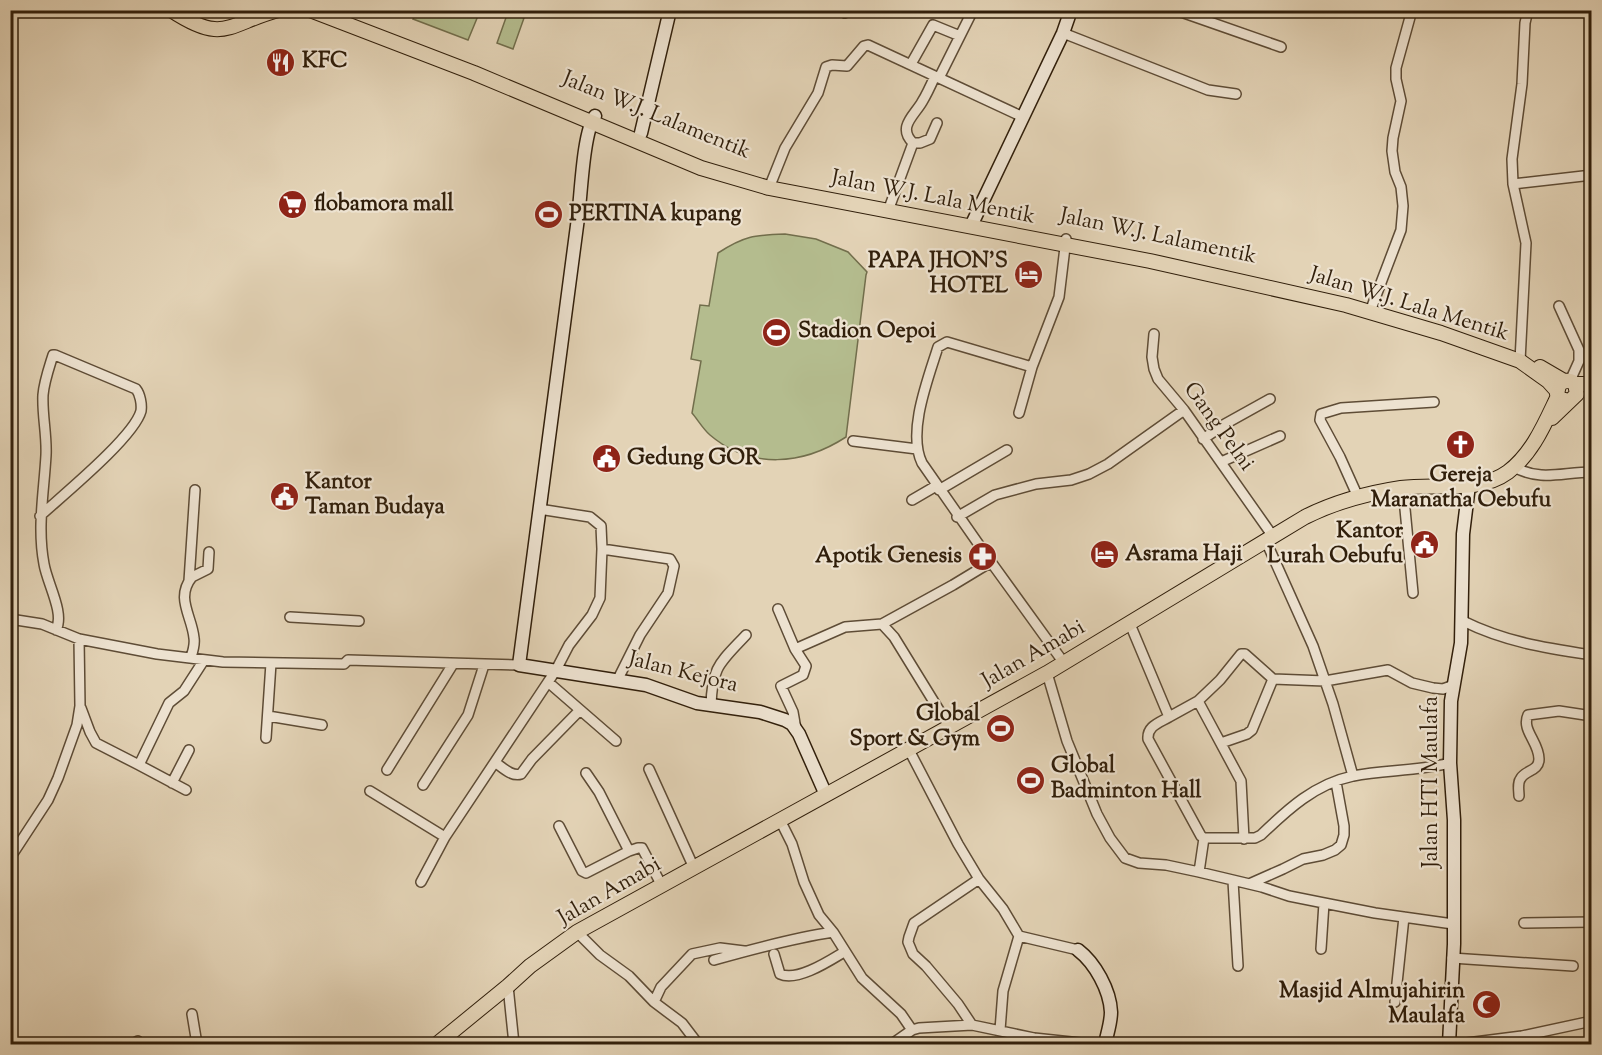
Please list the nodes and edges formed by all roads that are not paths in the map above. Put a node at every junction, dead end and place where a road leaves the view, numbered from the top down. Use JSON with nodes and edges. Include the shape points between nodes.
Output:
{"nodes":[{"id":1,"x":171,"y":10,"type":"edge"},
{"id":2,"x":182,"y":10,"type":"edge"},
{"id":3,"x":257,"y":10,"type":"edge"},
{"id":4,"x":278,"y":10,"type":"edge"},
{"id":5,"x":310,"y":10,"type":"edge"},
{"id":6,"x":332,"y":10,"type":"edge"},
{"id":7,"x":670,"y":10,"type":"edge"},
{"id":8,"x":973,"y":10,"type":"edge"},
{"id":9,"x":1071,"y":10,"type":"edge"},
{"id":10,"x":1170,"y":10,"type":"edge"},
{"id":11,"x":1412,"y":10,"type":"edge"},
{"id":12,"x":1528,"y":10,"type":"edge"},
{"id":13,"x":1184,"y":12,"type":"edge"},
{"id":14,"x":1063,"y":33,"type":"junction"},
{"id":15,"x":960,"y":36,"type":"junction"},
{"id":16,"x":1281,"y":47,"type":"dead end"},
{"id":17,"x":911,"y":64,"type":"junction"},
{"id":18,"x":937,"y":77,"type":"junction"},
{"id":19,"x":1236,"y":94,"type":"dead end"},
{"id":20,"x":1023,"y":117,"type":"junction"},
{"id":21,"x":593,"y":119,"type":"junction"},
{"id":22,"x":937,"y":123,"type":"dead end"},
{"id":23,"x":640,"y":137,"type":"junction"},
{"id":24,"x":913,"y":143,"type":"junction"},
{"id":25,"x":1592,"y":175,"type":"edge"},
{"id":26,"x":1513,"y":183,"type":"junction"},
{"id":27,"x":770,"y":185,"type":"junction"},
{"id":28,"x":889,"y":207,"type":"junction"},
{"id":29,"x":978,"y":225,"type":"junction"},
{"id":30,"x":1066,"y":241,"type":"junction"},
{"id":31,"x":1558,"y":306,"type":"dead end"},
{"id":32,"x":1371,"y":309,"type":"junction"},
{"id":33,"x":1154,"y":334,"type":"dead end"},
{"id":34,"x":1520,"y":358,"type":"junction"},
{"id":35,"x":1032,"y":367,"type":"junction"},
{"id":36,"x":1592,"y":384,"type":"edge"},
{"id":37,"x":1567,"y":390,"type":"junction"},
{"id":38,"x":1592,"y":393,"type":"edge"},
{"id":39,"x":1270,"y":399,"type":"dead end"},
{"id":40,"x":1434,"y":402,"type":"dead end"},
{"id":41,"x":1184,"y":410,"type":"junction"},
{"id":42,"x":1019,"y":413,"type":"dead end"},
{"id":43,"x":1280,"y":436,"type":"dead end"},
{"id":44,"x":1203,"y":439,"type":"junction"},
{"id":45,"x":853,"y":441,"type":"dead end"},
{"id":46,"x":917,"y":450,"type":"junction"},
{"id":47,"x":1007,"y":450,"type":"dead end"},
{"id":48,"x":1221,"y":462,"type":"junction"},
{"id":49,"x":1514,"y":467,"type":"junction"},
{"id":50,"x":1592,"y":471,"type":"edge"},
{"id":51,"x":1469,"y":485,"type":"junction"},
{"id":52,"x":938,"y":488,"type":"junction"},
{"id":53,"x":1403,"y":488,"type":"junction"},
{"id":54,"x":195,"y":490,"type":"dead end"},
{"id":55,"x":1358,"y":497,"type":"junction"},
{"id":56,"x":912,"y":500,"type":"dead end"},
{"id":57,"x":539,"y":509,"type":"junction"},
{"id":58,"x":40,"y":516,"type":"junction"},
{"id":59,"x":957,"y":517,"type":"junction"},
{"id":60,"x":1269,"y":537,"type":"junction"},
{"id":61,"x":602,"y":549,"type":"junction"},
{"id":62,"x":209,"y":552,"type":"dead end"},
{"id":63,"x":991,"y":562,"type":"junction"},
{"id":64,"x":189,"y":581,"type":"junction"},
{"id":65,"x":1413,"y":593,"type":"dead end"},
{"id":66,"x":778,"y":609,"type":"dead end"},
{"id":67,"x":290,"y":617,"type":"dead end"},
{"id":68,"x":10,"y":619,"type":"edge"},
{"id":69,"x":359,"y":621,"type":"dead end"},
{"id":70,"x":1463,"y":621,"type":"junction"},
{"id":71,"x":882,"y":624,"type":"junction"},
{"id":72,"x":1130,"y":624,"type":"junction"},
{"id":73,"x":56,"y":630,"type":"junction"},
{"id":74,"x":746,"y":635,"type":"dead end"},
{"id":75,"x":80,"y":639,"type":"junction"},
{"id":76,"x":795,"y":649,"type":"junction"},
{"id":77,"x":1592,"y":655,"type":"edge"},
{"id":78,"x":191,"y":657,"type":"junction"},
{"id":79,"x":204,"y":660,"type":"junction"},
{"id":80,"x":271,"y":663,"type":"junction"},
{"id":81,"x":1064,"y":663,"type":"junction"},
{"id":82,"x":453,"y":664,"type":"junction"},
{"id":83,"x":484,"y":665,"type":"junction"},
{"id":84,"x":519,"y":665,"type":"junction"},
{"id":85,"x":556,"y":670,"type":"junction"},
{"id":86,"x":1047,"y":673,"type":"junction"},
{"id":87,"x":618,"y":679,"type":"junction"},
{"id":88,"x":1274,"y":679,"type":"junction"},
{"id":89,"x":548,"y":681,"type":"junction"},
{"id":90,"x":1325,"y":681,"type":"junction"},
{"id":91,"x":1454,"y":685,"type":"junction"},
{"id":92,"x":1198,"y":701,"type":"junction"},
{"id":93,"x":80,"y":706,"type":"junction"},
{"id":94,"x":711,"y":706,"type":"junction"},
{"id":95,"x":580,"y":710,"type":"junction"},
{"id":96,"x":268,"y":716,"type":"junction"},
{"id":97,"x":1592,"y":716,"type":"edge"},
{"id":98,"x":1169,"y":717,"type":"junction"},
{"id":99,"x":322,"y":725,"type":"dead end"},
{"id":100,"x":950,"y":728,"type":"junction"},
{"id":101,"x":796,"y":729,"type":"junction"},
{"id":102,"x":266,"y":738,"type":"dead end"},
{"id":103,"x":616,"y":741,"type":"dead end"},
{"id":104,"x":1221,"y":743,"type":"junction"},
{"id":105,"x":189,"y":750,"type":"dead end"},
{"id":106,"x":909,"y":750,"type":"junction"},
{"id":107,"x":496,"y":763,"type":"junction"},
{"id":108,"x":1450,"y":763,"type":"junction"},
{"id":109,"x":139,"y":765,"type":"junction"},
{"id":110,"x":649,"y":769,"type":"dead end"},
{"id":111,"x":387,"y":770,"type":"dead end"},
{"id":112,"x":586,"y":773,"type":"dead end"},
{"id":113,"x":1353,"y":776,"type":"junction"},
{"id":114,"x":1336,"y":782,"type":"junction"},
{"id":115,"x":172,"y":783,"type":"junction"},
{"id":116,"x":423,"y":785,"type":"dead end"},
{"id":117,"x":186,"y":790,"type":"dead end"},
{"id":118,"x":370,"y":791,"type":"dead end"},
{"id":119,"x":826,"y":795,"type":"junction"},
{"id":120,"x":1519,"y":796,"type":"dead end"},
{"id":121,"x":780,"y":820,"type":"junction"},
{"id":122,"x":559,"y":826,"type":"dead end"},
{"id":123,"x":445,"y":837,"type":"junction"},
{"id":124,"x":1204,"y":838,"type":"junction"},
{"id":125,"x":1244,"y":839,"type":"junction"},
{"id":126,"x":628,"y":851,"type":"junction"},
{"id":127,"x":10,"y":858,"type":"edge"},
{"id":128,"x":694,"y":868,"type":"junction"},
{"id":129,"x":1199,"y":872,"type":"junction"},
{"id":130,"x":979,"y":879,"type":"junction"},
{"id":131,"x":1233,"y":881,"type":"junction"},
{"id":132,"x":421,"y":882,"type":"dead end"},
{"id":133,"x":1248,"y":884,"type":"junction"},
{"id":134,"x":662,"y":886,"type":"junction"},
{"id":135,"x":1324,"y":903,"type":"junction"},
{"id":136,"x":1404,"y":917,"type":"junction"},
{"id":137,"x":1592,"y":922,"type":"edge"},
{"id":138,"x":1524,"y":923,"type":"dead end"},
{"id":139,"x":1453,"y":924,"type":"junction"},
{"id":140,"x":577,"y":932,"type":"junction"},
{"id":141,"x":833,"y":932,"type":"junction"},
{"id":142,"x":1019,"y":936,"type":"junction"},
{"id":143,"x":1321,"y":949,"type":"dead end"},
{"id":144,"x":1078,"y":950,"type":"joint"},
{"id":145,"x":749,"y":951,"type":"junction"},
{"id":146,"x":844,"y":952,"type":"junction"},
{"id":147,"x":774,"y":954,"type":"dead end"},
{"id":148,"x":1452,"y":958,"type":"junction"},
{"id":149,"x":714,"y":960,"type":"dead end"},
{"id":150,"x":1238,"y":966,"type":"dead end"},
{"id":151,"x":1573,"y":966,"type":"dead end"},
{"id":152,"x":508,"y":986,"type":"junction"},
{"id":153,"x":654,"y":1002,"type":"junction"},
{"id":154,"x":1395,"y":1002,"type":"dead end"},
{"id":155,"x":192,"y":1014,"type":"dead end"},
{"id":156,"x":1592,"y":1021,"type":"edge"},
{"id":157,"x":972,"y":1025,"type":"junction"},
{"id":158,"x":912,"y":1030,"type":"junction"},
{"id":159,"x":1000,"y":1030,"type":"junction"},
{"id":160,"x":1522,"y":1040,"type":"edge"},
{"id":161,"x":197,"y":1044,"type":"edge"},
{"id":162,"x":437,"y":1044,"type":"edge"},
{"id":163,"x":514,"y":1044,"type":"edge"},
{"id":164,"x":699,"y":1044,"type":"edge"},
{"id":165,"x":892,"y":1044,"type":"edge"},
{"id":166,"x":1090,"y":1044,"type":"edge"},
{"id":167,"x":1105,"y":1044,"type":"edge"},
{"id":168,"x":1449,"y":1044,"type":"edge"},
{"id":169,"x":1459,"y":1044,"type":"edge"}],
"edges":[{"from":1,"to":4,"type":"main road","via":[[198,25],[227,30]]},
{"from":2,"to":3,"type":"main road","via":[[218,25]]},
{"from":5,"to":21,"type":"main road","name":"Jalan W.J. Lala Mentik"},
{"from":6,"to":21,"type":"main road","name":"Jalan W.J. Lalamentik","via":[[477,65]]},
{"from":7,"to":23,"type":"street"},
{"from":8,"to":15,"type":"street"},
{"from":9,"to":14,"type":"street"},
{"from":10,"to":13,"type":"street"},
{"from":11,"to":32,"type":"street","via":[[1396,68],[1401,101],[1392,151],[1401,187],[1401,230]]},
{"from":12,"to":26,"type":"street","via":[[1512,159]]},
{"from":13,"to":16,"type":"street"},
{"from":14,"to":19,"type":"street","via":[[1208,90]]},
{"from":14,"to":20,"type":"street"},
{"from":15,"to":17,"type":"street","via":[[933,25]]},
{"from":15,"to":18,"type":"street"},
{"from":17,"to":18,"type":"street"},
{"from":17,"to":27,"type":"street","via":[[868,45],[847,66],[828,65],[818,93],[785,148]]},
{"from":18,"to":20,"type":"street"},
{"from":18,"to":24,"type":"street","via":[[907,123],[906,132]]},
{"from":20,"to":29,"type":"street"},
{"from":21,"to":23,"type":"main road","name":"Jalan W.J. Lala Mentik"},
{"from":21,"to":57,"type":"street"},
{"from":22,"to":24,"type":"street","via":[[930,139]]},
{"from":23,"to":27,"type":"main road","name":"Jalan W.J. Lala Mentik","via":[[701,168]]},
{"from":24,"to":28,"type":"street"},
{"from":25,"to":26,"type":"street"},
{"from":26,"to":34,"type":"street","via":[[1526,243]]},
{"from":27,"to":28,"type":"main road","name":"Jalan W.J. Lala Mentik"},
{"from":28,"to":29,"type":"main road","name":"Jalan W.J. Lala Mentik"},
{"from":29,"to":30,"type":"main road","name":"Jalan W.J. Lala Mentik"},
{"from":30,"to":32,"type":"main road","name":"Jalan W.J. Lalamentik","via":[[1206,268]]},
{"from":30,"to":34,"type":"main road","name":"Jalan W.J. Lala Mentik","via":[[1346,305]]},
{"from":30,"to":35,"type":"street","via":[[1059,297]]},
{"from":31,"to":37,"type":"street","via":[[1580,357]]},
{"from":32,"to":34,"type":"main road","name":"Jalan W.J. Lalamentik"},
{"from":33,"to":41,"type":"street","name":"Gang Pelni","via":[[1154,369]]},
{"from":34,"to":37,"type":"main road","name":"Jalan W.J. Lala Mentik","via":[[1548,381]]},
{"from":35,"to":42,"type":"street"},
{"from":35,"to":46,"type":"street","via":[[947,342],[941,344],[924,398]]},
{"from":36,"to":37,"type":"main road"},
{"from":37,"to":38,"type":"main road"},
{"from":37,"to":49,"type":"main road","name":"Jalan Amabi"},
{"from":39,"to":44,"type":"street"},
{"from":40,"to":55,"type":"street","via":[[1341,408],[1321,414],[1320,420]]},
{"from":41,"to":44,"type":"street","name":"Gang Pelni"},
{"from":41,"to":59,"type":"street","via":[[1089,474],[995,495]]},
{"from":43,"to":48,"type":"street"},
{"from":44,"to":48,"type":"street","name":"Gang Pelni"},
{"from":45,"to":46,"type":"street"},
{"from":46,"to":52,"type":"street"},
{"from":47,"to":52,"type":"street"},
{"from":48,"to":60,"type":"street","name":"Gang Pelni"},
{"from":49,"to":50,"type":"street","via":[[1542,476]]},
{"from":49,"to":51,"type":"main road","name":"Jalan Amabi","via":[[1485,483]]},
{"from":51,"to":53,"type":"main road","name":"Jalan Amabi"},
{"from":51,"to":70,"type":"street","name":"Jalan HTI Maulafa","via":[[1463,534]]},
{"from":52,"to":56,"type":"street"},
{"from":52,"to":59,"type":"street"},
{"from":53,"to":55,"type":"main road","name":"Jalan Amabi"},
{"from":53,"to":65,"type":"street"},
{"from":54,"to":64,"type":"street"},
{"from":55,"to":60,"type":"main road","name":"Jalan Amabi","via":[[1319,510]]},
{"from":57,"to":61,"type":"street","via":[[594,519],[601,526]]},
{"from":57,"to":84,"type":"street"},
{"from":58,"to":58,"type":"street","via":[[46,453],[43,396],[56,355],[136,388],[141,410],[125,436]]},
{"from":58,"to":73,"type":"street","via":[[44,566],[60,619]]},
{"from":59,"to":63,"type":"street"},
{"from":60,"to":72,"type":"main road","name":"Jalan Amabi"},
{"from":60,"to":90,"type":"street","name":"Gang Pelni"},
{"from":61,"to":85,"type":"street","via":[[600,598]]},
{"from":61,"to":87,"type":"street","via":[[670,559],[674,566],[668,593],[640,635]]},
{"from":62,"to":64,"type":"street","via":[[208,569]]},
{"from":63,"to":71,"type":"street"},
{"from":63,"to":81,"type":"street"},
{"from":64,"to":78,"type":"street","via":[[184,603],[194,637]]},
{"from":66,"to":76,"type":"street"},
{"from":67,"to":69,"type":"street"},
{"from":68,"to":73,"type":"street"},
{"from":70,"to":77,"type":"street","via":[[1508,640]]},
{"from":70,"to":91,"type":"street","name":"Jalan HTI Maulafa"},
{"from":71,"to":76,"type":"street","via":[[845,627]]},
{"from":71,"to":100,"type":"street"},
{"from":72,"to":81,"type":"main road","name":"Jalan Amabi"},
{"from":72,"to":98,"type":"street"},
{"from":73,"to":75,"type":"street"},
{"from":74,"to":94,"type":"street","via":[[716,670]]},
{"from":75,"to":78,"type":"street"},
{"from":75,"to":93,"type":"street"},
{"from":76,"to":101,"type":"street","via":[[806,669],[803,675],[781,686]]},
{"from":78,"to":79,"type":"street"},
{"from":79,"to":80,"type":"street"},
{"from":79,"to":109,"type":"street","via":[[184,691],[169,704]]},
{"from":80,"to":82,"type":"street","via":[[344,664],[348,660]]},
{"from":80,"to":96,"type":"street"},
{"from":81,"to":86,"type":"main road","name":"Jalan Amabi"},
{"from":82,"to":83,"type":"street"},
{"from":82,"to":111,"type":"street"},
{"from":83,"to":84,"type":"street"},
{"from":83,"to":116,"type":"street","via":[[468,715]]},
{"from":84,"to":85,"type":"street","name":"Jalan Kejora"},
{"from":85,"to":87,"type":"street","name":"Jalan Kejora"},
{"from":85,"to":89,"type":"street"},
{"from":86,"to":100,"type":"main road","name":"Jalan Amabi"},
{"from":86,"to":129,"type":"street","via":[[1081,775],[1097,814],[1121,855],[1139,863]]},
{"from":87,"to":94,"type":"street","name":"Jalan Kejora"},
{"from":88,"to":90,"type":"street"},
{"from":88,"to":92,"type":"street","via":[[1241,654]]},
{"from":88,"to":104,"type":"street","via":[[1252,730]]},
{"from":89,"to":95,"type":"street"},
{"from":89,"to":107,"type":"street"},
{"from":90,"to":91,"type":"street","via":[[1388,670],[1412,683],[1433,688]]},
{"from":90,"to":113,"type":"street","name":"Gang Pelni"},
{"from":91,"to":108,"type":"street","name":"Jalan HTI Maulafa","via":[[1450,701]]},
{"from":92,"to":98,"type":"street"},
{"from":92,"to":104,"type":"street"},
{"from":93,"to":109,"type":"street","via":[[96,742]]},
{"from":93,"to":127,"type":"street","via":[[77,725],[48,800]]},
{"from":94,"to":101,"type":"street","name":"Jalan Kejora","via":[[777,717]]},
{"from":95,"to":103,"type":"street"},
{"from":95,"to":107,"type":"street","via":[[521,774],[511,773]]},
{"from":96,"to":99,"type":"street"},
{"from":96,"to":102,"type":"street"},
{"from":97,"to":120,"type":"street","via":[[1559,711],[1528,715],[1526,728],[1539,760],[1536,768],[1521,776]]},
{"from":98,"to":124,"type":"street","via":[[1150,728],[1148,739]]},
{"from":100,"to":106,"type":"main road","name":"Jalan Amabi"},
{"from":101,"to":119,"type":"street"},
{"from":104,"to":125,"type":"street","via":[[1241,782]]},
{"from":105,"to":115,"type":"street"},
{"from":106,"to":119,"type":"main road","name":"Jalan Amabi"},
{"from":106,"to":130,"type":"street"},
{"from":107,"to":123,"type":"street"},
{"from":108,"to":113,"type":"street"},
{"from":108,"to":139,"type":"street","name":"Jalan HTI Maulafa"},
{"from":109,"to":115,"type":"street"},
{"from":110,"to":128,"type":"street"},
{"from":112,"to":126,"type":"street"},
{"from":113,"to":114,"type":"street"},
{"from":114,"to":125,"type":"street","via":[[1297,801],[1261,835]]},
{"from":114,"to":133,"type":"street","via":[[1344,826],[1341,844]]},
{"from":115,"to":117,"type":"street"},
{"from":118,"to":123,"type":"street"},
{"from":119,"to":121,"type":"main road","name":"Jalan Amabi"},
{"from":121,"to":128,"type":"main road","name":"Jalan Amabi"},
{"from":121,"to":141,"type":"street","via":[[819,915]]},
{"from":122,"to":126,"type":"street","via":[[586,873]]},
{"from":123,"to":132,"type":"street"},
{"from":124,"to":125,"type":"street"},
{"from":124,"to":129,"type":"street"},
{"from":126,"to":134,"type":"street","via":[[642,848]]},
{"from":128,"to":134,"type":"main road","name":"Jalan Amabi"},
{"from":129,"to":131,"type":"street"},
{"from":130,"to":142,"type":"street"},
{"from":130,"to":157,"type":"street","via":[[914,923],[908,942],[913,954]]},
{"from":131,"to":133,"type":"street"},
{"from":131,"to":150,"type":"street"},
{"from":133,"to":135,"type":"street"},
{"from":134,"to":140,"type":"main road","name":"Jalan Amabi"},
{"from":135,"to":136,"type":"street"},
{"from":135,"to":143,"type":"street"},
{"from":136,"to":139,"type":"street"},
{"from":136,"to":154,"type":"street"},
{"from":137,"to":138,"type":"street"},
{"from":139,"to":148,"type":"street","name":"Jalan HTI Maulafa"},
{"from":140,"to":152,"type":"main road","name":"Jalan Amabi"},
{"from":140,"to":153,"type":"street"},
{"from":141,"to":145,"type":"street"},
{"from":141,"to":146,"type":"street"},
{"from":142,"to":144,"type":"street"},
{"from":142,"to":159,"type":"street","via":[[1003,991]]},
{"from":144,"to":167,"type":"street","via":[[1087,957],[1107,990],[1111,1011]]},
{"from":145,"to":149,"type":"street"},
{"from":145,"to":153,"type":"street","via":[[720,948],[692,954],[661,987]]},
{"from":146,"to":147,"type":"street","via":[[811,970],[786,976],[780,974]]},
{"from":146,"to":158,"type":"street","via":[[862,978],[901,1014]]},
{"from":148,"to":151,"type":"street"},
{"from":148,"to":168,"type":"street","name":"Jalan HTI Maulafa"},
{"from":152,"to":162,"type":"main road","name":"Jalan Amabi"},
{"from":152,"to":163,"type":"street"},
{"from":153,"to":164,"type":"street","via":[[682,1023]]},
{"from":155,"to":161,"type":"street"},
{"from":156,"to":160,"type":"street"},
{"from":157,"to":158,"type":"street"},
{"from":157,"to":159,"type":"street"},
{"from":158,"to":165,"type":"street"},
{"from":159,"to":166,"type":"street"},
{"from":160,"to":169,"type":"street"}]}
